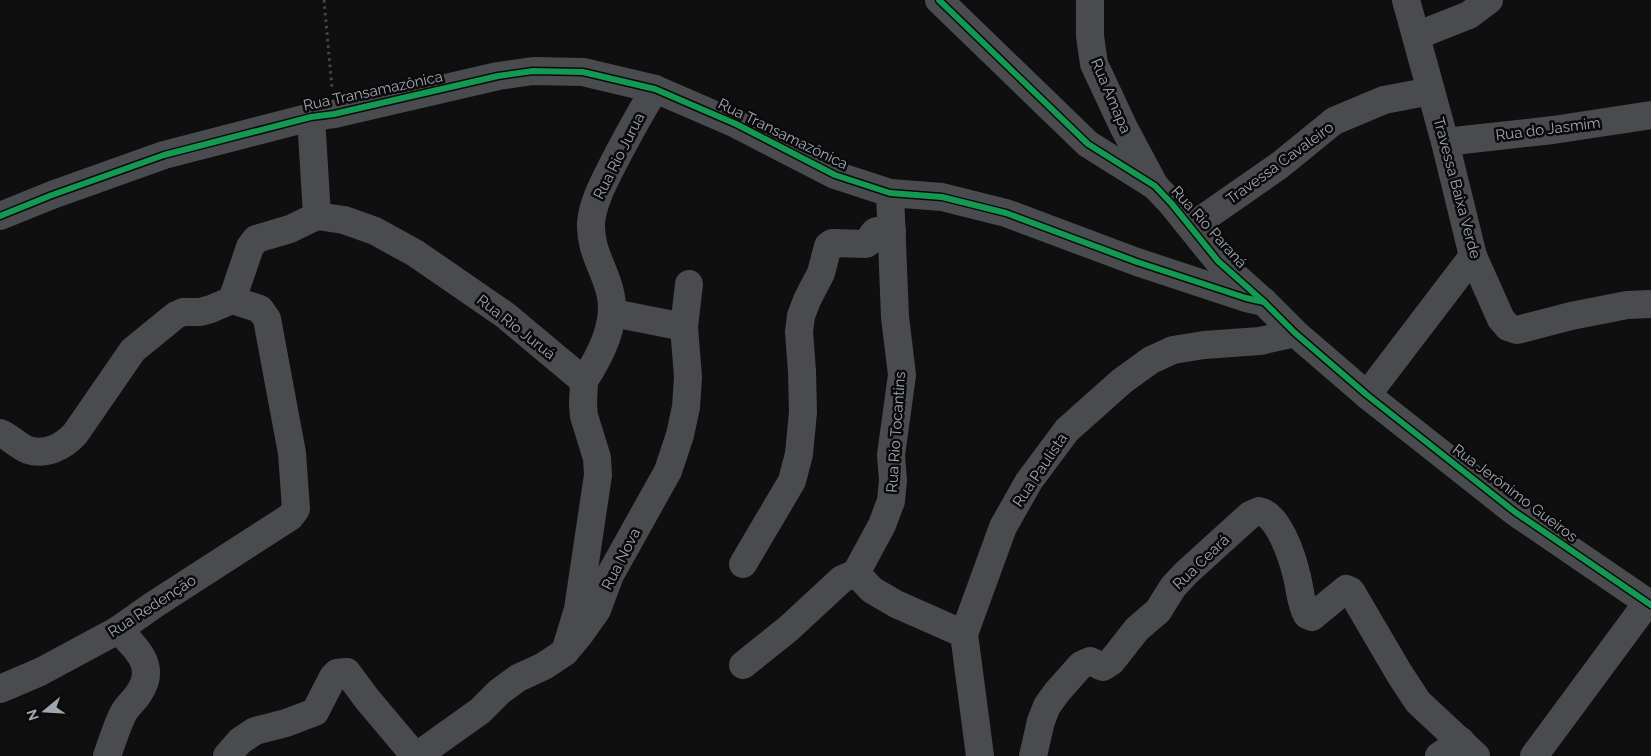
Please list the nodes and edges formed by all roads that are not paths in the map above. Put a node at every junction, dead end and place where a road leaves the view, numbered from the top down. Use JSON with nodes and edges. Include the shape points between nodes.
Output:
{"nodes":[{"id":1,"x":940,"y":0,"type":"edge"},
{"id":2,"x":1090,"y":0,"type":"edge"},
{"id":3,"x":1406,"y":0,"type":"edge"},
{"id":4,"x":1489,"y":0,"type":"edge"},
{"id":5,"x":1416,"y":36,"type":"junction"},
{"id":6,"x":654,"y":89,"type":"junction"},
{"id":7,"x":1430,"y":91,"type":"junction"},
{"id":8,"x":323,"y":115,"type":"junction"},
{"id":9,"x":1651,"y":115,"type":"edge"},
{"id":10,"x":1445,"y":142,"type":"junction"},
{"id":11,"x":1154,"y":186,"type":"junction"},
{"id":12,"x":890,"y":192,"type":"junction"},
{"id":13,"x":0,"y":216,"type":"edge"},
{"id":14,"x":317,"y":216,"type":"junction"},
{"id":15,"x":1191,"y":227,"type":"junction"},
{"id":16,"x":892,"y":232,"type":"junction"},
{"id":17,"x":1473,"y":256,"type":"junction"},
{"id":18,"x":690,"y":284,"type":"dead end"},
{"id":19,"x":232,"y":300,"type":"junction"},
{"id":20,"x":1264,"y":302,"type":"junction"},
{"id":21,"x":1651,"y":304,"type":"edge"},
{"id":22,"x":613,"y":313,"type":"junction"},
{"id":23,"x":684,"y":327,"type":"junction"},
{"id":24,"x":1295,"y":333,"type":"junction"},
{"id":25,"x":584,"y":381,"type":"junction"},
{"id":26,"x":1368,"y":396,"type":"junction"},
{"id":27,"x":0,"y":433,"type":"edge"},
{"id":28,"x":743,"y":564,"type":"dead end"},
{"id":29,"x":856,"y":573,"type":"junction"},
{"id":30,"x":1649,"y":604,"type":"edge"},
{"id":31,"x":118,"y":630,"type":"junction"},
{"id":32,"x":964,"y":634,"type":"junction"},
{"id":33,"x":565,"y":652,"type":"junction"},
{"id":34,"x":743,"y":665,"type":"dead end"},
{"id":35,"x":0,"y":689,"type":"edge"},
{"id":36,"x":1468,"y":749,"type":"edge"},
{"id":37,"x":107,"y":756,"type":"edge"},
{"id":38,"x":227,"y":756,"type":"edge"},
{"id":39,"x":416,"y":756,"type":"edge"},
{"id":40,"x":980,"y":756,"type":"edge"},
{"id":41,"x":1034,"y":756,"type":"edge"},
{"id":42,"x":1439,"y":756,"type":"edge"},
{"id":43,"x":1534,"y":756,"type":"edge"}],
"edges":[{"from":1,"to":11,"type":"street","name":"Rua Rio Paraná","via":[[1088,144]]},
{"from":2,"to":11,"type":"street","name":"Rua Amapa","via":[[1094,64]]},
{"from":3,"to":5,"type":"street","name":"Travessa Baixa Verde"},
{"from":4,"to":5,"type":"street","via":[[1469,15]]},
{"from":5,"to":7,"type":"street","name":"Travessa Baixa Verde"},
{"from":6,"to":8,"type":"street","name":"Rua Transamazônica","via":[[583,72],[532,71]]},
{"from":6,"to":12,"type":"street","name":"Rua Transamazônica","via":[[736,124],[835,175]]},
{"from":6,"to":22,"type":"street","name":"Rua Rio Jurua","via":[[604,181],[592,212],[596,256],[610,292]]},
{"from":7,"to":10,"type":"street","name":"Travessa Baixa Verde"},
{"from":7,"to":15,"type":"street","name":"Travessa Cavaleiro","via":[[1384,100],[1334,121],[1280,165]]},
{"from":8,"to":13,"type":"street","name":"Rua Transamazônica","via":[[164,155]]},
{"from":8,"to":14,"type":"street"},
{"from":9,"to":10,"type":"street","name":"Rua do Jasmim"},
{"from":10,"to":17,"type":"street","name":"Travessa Baixa Verde"},
{"from":11,"to":15,"type":"street","name":"Rua Rio Paraná"},
{"from":12,"to":16,"type":"street","name":"Rua Rio Tocantins"},
{"from":12,"to":20,"type":"street","name":"Rua Transamazônica","via":[[942,197],[1006,214],[1136,262]]},
{"from":14,"to":19,"type":"street","via":[[290,229],[256,239],[250,247]]},
{"from":14,"to":25,"type":"street","name":"Rua Rio Juruá","via":[[344,220],[415,253],[505,315]]},
{"from":15,"to":20,"type":"street","name":"Rua Rio Paraná","via":[[1218,260]]},
{"from":16,"to":28,"type":"street","via":[[875,231],[866,244],[832,243],[828,246],[801,316],[803,412],[799,454],[792,481]]},
{"from":16,"to":29,"type":"street","name":"Rua Rio Tocantins","via":[[895,317],[902,375],[891,455],[891,501]]},
{"from":17,"to":21,"type":"street","name":"Travessa Baixa Verde","via":[[1501,319],[1508,327],[1517,330],[1627,305]]},
{"from":17,"to":26,"type":"street"},
{"from":18,"to":23,"type":"street","name":"Rua Nova"},
{"from":19,"to":27,"type":"street","via":[[200,312],[183,312],[154,331],[133,350],[65,444],[39,452],[28,450]]},
{"from":19,"to":31,"type":"street","name":"Rua Redenção","via":[[260,308],[267,319],[292,453],[296,509],[290,517]]},
{"from":20,"to":24,"type":"street","name":"Rua Rio Paraná"},
{"from":22,"to":23,"type":"street"},
{"from":22,"to":25,"type":"street","via":[[604,346]]},
{"from":23,"to":33,"type":"street","name":"Rua Nova","via":[[688,377],[686,407],[668,471],[610,575],[597,610]]},
{"from":24,"to":26,"type":"street","name":"Rua Rio Paraná"},
{"from":24,"to":32,"type":"street","name":"Rua Paulista","via":[[1260,341],[1173,350],[1151,360],[1122,381],[1066,430],[1029,481],[1003,527]]},
{"from":25,"to":33,"type":"street","via":[[582,404],[597,458],[598,475],[578,609]]},
{"from":26,"to":30,"type":"street","name":"Rua Jerônimo Gueiros","via":[[1515,512]]},
{"from":29,"to":32,"type":"street","via":[[872,590],[896,604]]},
{"from":29,"to":34,"type":"street","via":[[842,579]]},
{"from":30,"to":43,"type":"street"},
{"from":31,"to":35,"type":"street","name":"Rua Redenção","via":[[40,672]]},
{"from":31,"to":37,"type":"street","via":[[142,655],[146,676],[140,692],[124,712]]},
{"from":32,"to":40,"type":"street","name":"Rua Paulista"},
{"from":33,"to":39,"type":"street","name":"Rua Nova","via":[[518,678],[480,711]]},
{"from":36,"to":41,"type":"street","name":"Rua Ceará","via":[[1418,702],[1351,591],[1346,590],[1312,617],[1306,615],[1296,571],[1284,539],[1273,520],[1259,511],[1186,572],[1158,611],[1137,629],[1112,662],[1103,667],[1090,661],[1081,665],[1047,706]]},
{"from":36,"to":42,"type":"street"},
{"from":38,"to":39,"type":"street","via":[[240,741],[255,731],[315,712],[333,676],[347,672]]}]}
